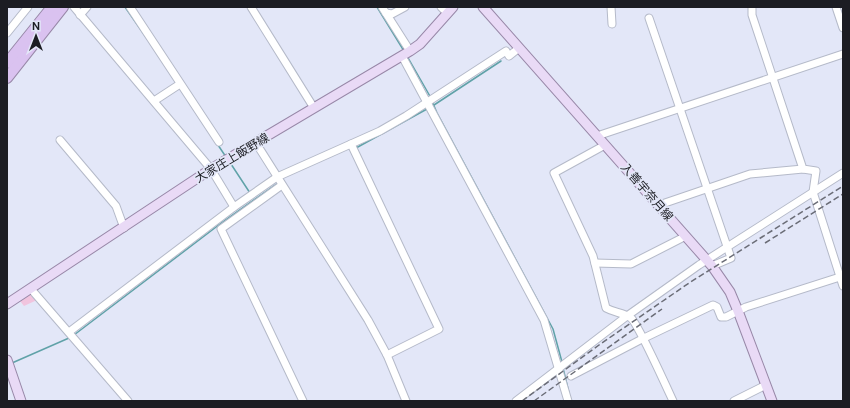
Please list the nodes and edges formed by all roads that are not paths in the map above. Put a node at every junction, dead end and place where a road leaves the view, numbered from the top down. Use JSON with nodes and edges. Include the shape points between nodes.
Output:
{"nodes":[{"id":1,"x":28,"y":7,"type":"edge"},
{"id":2,"x":52,"y":7,"type":"edge"},
{"id":3,"x":63,"y":7,"type":"edge"},
{"id":4,"x":74,"y":7,"type":"edge"},
{"id":5,"x":87,"y":7,"type":"edge"},
{"id":6,"x":130,"y":7,"type":"edge"},
{"id":7,"x":251,"y":7,"type":"edge"},
{"id":8,"x":405,"y":7,"type":"edge"},
{"id":9,"x":483,"y":7,"type":"edge"},
{"id":10,"x":611,"y":7,"type":"edge"},
{"id":11,"x":752,"y":7,"type":"edge"},
{"id":12,"x":836,"y":7,"type":"edge"},
{"id":13,"x":447,"y":9,"type":"edge"},
{"id":14,"x":384,"y":10,"type":"edge"},
{"id":15,"x":80,"y":15,"type":"junction"},
{"id":16,"x":649,"y":18,"type":"dead end"},
{"id":17,"x":612,"y":24,"type":"dead end"},
{"id":18,"x":843,"y":28,"type":"edge"},
{"id":19,"x":7,"y":33,"type":"edge"},
{"id":20,"x":518,"y":48,"type":"junction"},
{"id":21,"x":406,"y":54,"type":"junction"},
{"id":22,"x":843,"y":54,"type":"edge"},
{"id":23,"x":7,"y":63,"type":"edge"},
{"id":24,"x":7,"y":78,"type":"edge"},
{"id":25,"x":772,"y":78,"type":"junction"},
{"id":26,"x":180,"y":84,"type":"junction"},
{"id":27,"x":154,"y":101,"type":"junction"},
{"id":28,"x":426,"y":101,"type":"junction"},
{"id":29,"x":681,"y":107,"type":"junction"},
{"id":30,"x":314,"y":108,"type":"junction"},
{"id":31,"x":597,"y":136,"type":"junction"},
{"id":32,"x":60,"y":140,"type":"dead end"},
{"id":33,"x":219,"y":142,"type":"dead end"},
{"id":34,"x":256,"y":143,"type":"junction"},
{"id":35,"x":351,"y":144,"type":"junction"},
{"id":36,"x":605,"y":145,"type":"junction"},
{"id":37,"x":803,"y":168,"type":"junction"},
{"id":38,"x":211,"y":169,"type":"junction"},
{"id":39,"x":843,"y":173,"type":"edge"},
{"id":40,"x":277,"y":177,"type":"junction"},
{"id":41,"x":282,"y":185,"type":"junction"},
{"id":42,"x":708,"y":189,"type":"junction"},
{"id":43,"x":813,"y":192,"type":"junction"},
{"id":44,"x":659,"y":205,"type":"junction"},
{"id":45,"x":234,"y":207,"type":"junction"},
{"id":46,"x":124,"y":228,"type":"junction"},
{"id":47,"x":686,"y":236,"type":"junction"},
{"id":48,"x":727,"y":248,"type":"junction"},
{"id":49,"x":595,"y":263,"type":"junction"},
{"id":50,"x":710,"y":263,"type":"junction"},
{"id":51,"x":842,"y":276,"type":"edge"},
{"id":52,"x":843,"y":286,"type":"edge"},
{"id":53,"x":31,"y":289,"type":"junction"},
{"id":54,"x":7,"y":304,"type":"edge"},
{"id":55,"x":738,"y":311,"type":"junction"},
{"id":56,"x":627,"y":316,"type":"junction"},
{"id":57,"x":69,"y":332,"type":"junction"},
{"id":58,"x":642,"y":339,"type":"junction"},
{"id":59,"x":387,"y":355,"type":"junction"},
{"id":60,"x":7,"y":360,"type":"edge"},
{"id":61,"x":560,"y":367,"type":"junction"},
{"id":62,"x":571,"y":376,"type":"dead end"},
{"id":63,"x":766,"y":385,"type":"junction"},
{"id":64,"x":300,"y":400,"type":"edge"},
{"id":65,"x":21,"y":401,"type":"edge"},
{"id":66,"x":128,"y":401,"type":"edge"},
{"id":67,"x":406,"y":401,"type":"edge"},
{"id":68,"x":516,"y":401,"type":"edge"},
{"id":69,"x":568,"y":401,"type":"edge"},
{"id":70,"x":673,"y":401,"type":"edge"},
{"id":71,"x":734,"y":401,"type":"edge"},
{"id":72,"x":772,"y":401,"type":"edge"}],
"edges":[{"from":1,"to":19,"type":"street"},
{"from":2,"to":23,"type":"highway"},
{"from":3,"to":24,"type":"highway"},
{"from":4,"to":15,"type":"street"},
{"from":5,"to":15,"type":"street"},
{"from":6,"to":26,"type":"street"},
{"from":7,"to":30,"type":"street"},
{"from":8,"to":14,"type":"street","via":[[392,14]]},
{"from":9,"to":20,"type":"main road","name":"入善宇奈月線"},
{"from":10,"to":17,"type":"street"},
{"from":11,"to":25,"type":"street","via":[[752,15]]},
{"from":12,"to":18,"type":"street"},
{"from":13,"to":21,"type":"main road","name":"大家庄上飯野線","via":[[424,39]]},
{"from":14,"to":21,"type":"street"},
{"from":15,"to":27,"type":"street"},
{"from":16,"to":29,"type":"street"},
{"from":20,"to":28,"type":"street","via":[[509,56],[506,51]]},
{"from":20,"to":31,"type":"main road","name":"入善宇奈月線"},
{"from":21,"to":28,"type":"street"},
{"from":21,"to":30,"type":"main road","name":"大家庄上飯野線"},
{"from":22,"to":25,"type":"street"},
{"from":25,"to":29,"type":"street"},
{"from":25,"to":37,"type":"street"},
{"from":26,"to":27,"type":"street"},
{"from":26,"to":33,"type":"street"},
{"from":27,"to":38,"type":"street"},
{"from":28,"to":35,"type":"street","via":[[380,130]]},
{"from":28,"to":61,"type":"street","via":[[544,320]]},
{"from":29,"to":31,"type":"street"},
{"from":29,"to":42,"type":"street"},
{"from":30,"to":34,"type":"main road","name":"大家庄上飯野線"},
{"from":31,"to":36,"type":"main road","name":"入善宇奈月線"},
{"from":32,"to":46,"type":"street","via":[[116,206]]},
{"from":34,"to":38,"type":"main road","name":"大家庄上飯野線"},
{"from":34,"to":40,"type":"street"},
{"from":35,"to":40,"type":"street"},
{"from":35,"to":59,"type":"street","via":[[439,329]]},
{"from":36,"to":44,"type":"main road","name":"入善宇奈月線"},
{"from":36,"to":49,"type":"street","via":[[554,173]]},
{"from":37,"to":42,"type":"street","via":[[750,174]]},
{"from":37,"to":43,"type":"street","via":[[816,171]]},
{"from":38,"to":45,"type":"street"},
{"from":38,"to":46,"type":"main road","name":"大家庄上飯野線"},
{"from":39,"to":43,"type":"street"},
{"from":40,"to":41,"type":"street"},
{"from":40,"to":45,"type":"street"},
{"from":41,"to":59,"type":"street","via":[[368,320]]},
{"from":41,"to":64,"type":"street","via":[[221,229],[302,396]]},
{"from":42,"to":44,"type":"street"},
{"from":42,"to":48,"type":"street"},
{"from":43,"to":48,"type":"street"},
{"from":43,"to":51,"type":"street"},
{"from":44,"to":47,"type":"main road","name":"入善宇奈月線"},
{"from":45,"to":57,"type":"street"},
{"from":46,"to":53,"type":"main road","name":"大家庄上飯野線"},
{"from":47,"to":49,"type":"street","via":[[631,264]]},
{"from":47,"to":50,"type":"main road","name":"入善宇奈月線"},
{"from":48,"to":50,"type":"street"},
{"from":49,"to":56,"type":"street","via":[[606,308]]},
{"from":50,"to":55,"type":"main road","name":"入善宇奈月線","via":[[730,292]]},
{"from":50,"to":56,"type":"street"},
{"from":51,"to":52,"type":"street"},
{"from":51,"to":55,"type":"street"},
{"from":53,"to":54,"type":"main road","name":"大家庄上飯野線"},
{"from":53,"to":57,"type":"street"},
{"from":55,"to":58,"type":"street","via":[[726,318],[722,317],[714,305]]},
{"from":55,"to":63,"type":"main road","name":"入善宇奈月線"},
{"from":56,"to":58,"type":"street","via":[[633,320]]},
{"from":56,"to":61,"type":"street"},
{"from":57,"to":66,"type":"street"},
{"from":58,"to":62,"type":"street"},
{"from":58,"to":70,"type":"street"},
{"from":59,"to":67,"type":"street"},
{"from":60,"to":65,"type":"main road"},
{"from":61,"to":68,"type":"street"},
{"from":61,"to":69,"type":"street"},
{"from":63,"to":71,"type":"street"},
{"from":63,"to":72,"type":"main road","name":"入善宇奈月線"}]}
